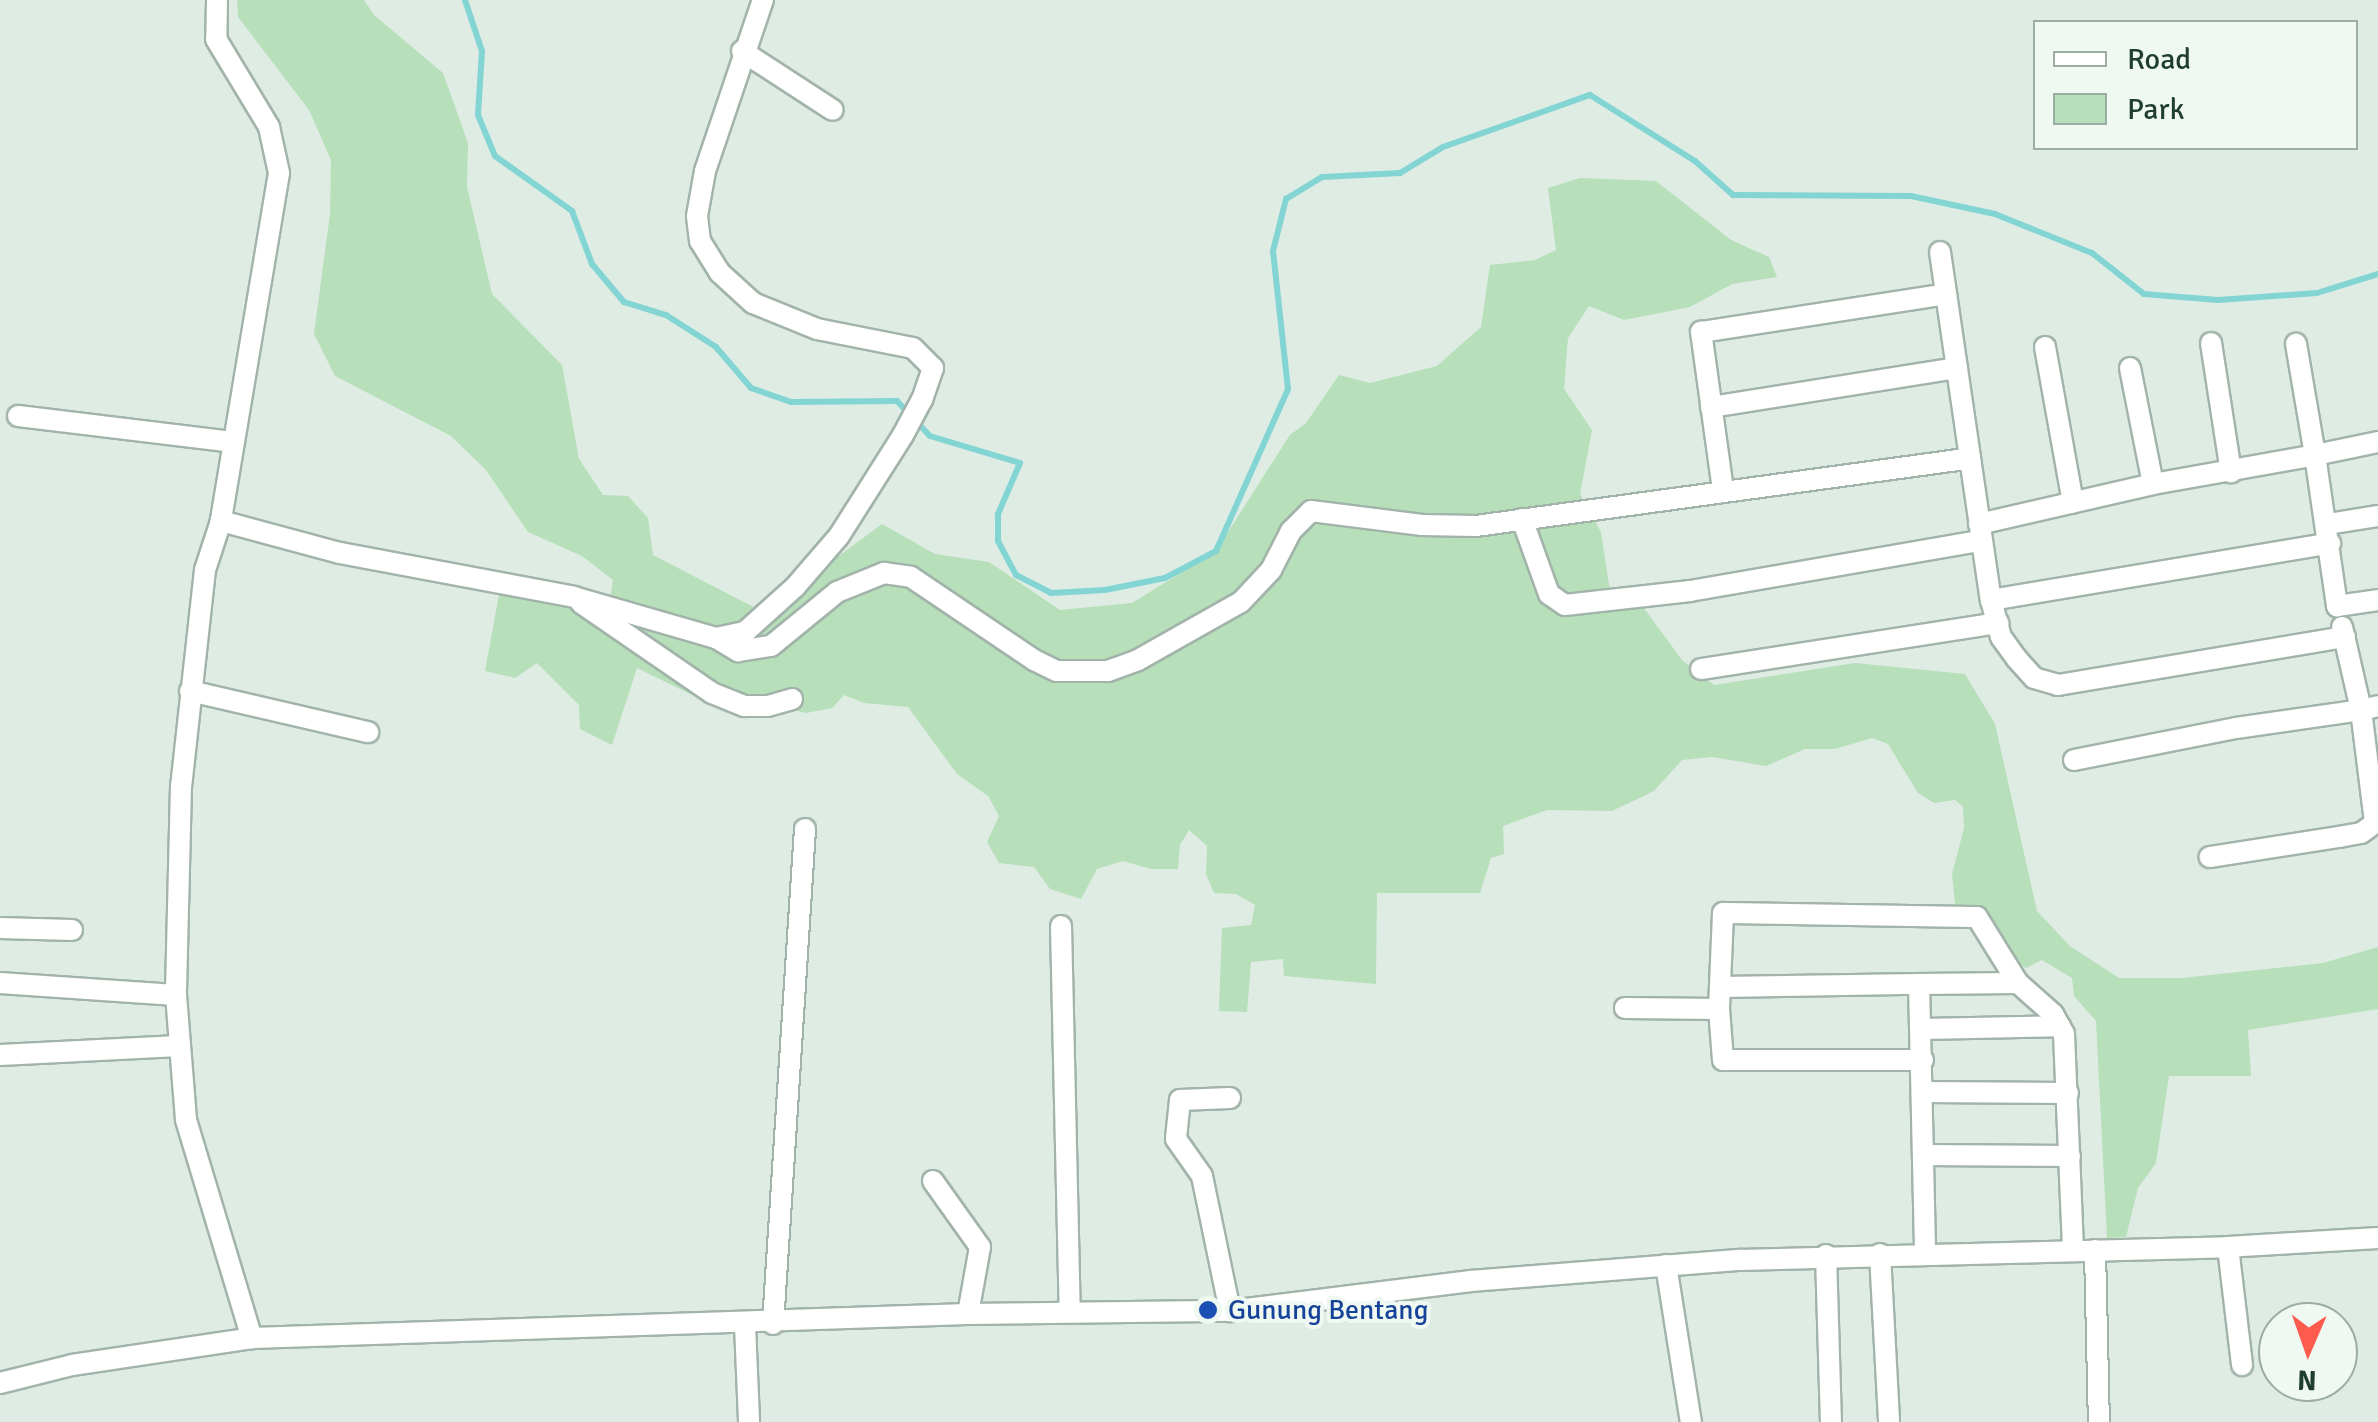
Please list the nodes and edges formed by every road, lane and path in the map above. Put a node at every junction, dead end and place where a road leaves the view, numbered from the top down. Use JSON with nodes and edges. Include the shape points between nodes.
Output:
{"nodes":[{"id":1,"x":217,"y":0,"type":"edge"},
{"id":2,"x":763,"y":0,"type":"edge"},
{"id":3,"x":742,"y":51,"type":"junction"},
{"id":4,"x":834,"y":110,"type":"dead end"},
{"id":5,"x":1940,"y":252,"type":"dead end"},
{"id":6,"x":1946,"y":294,"type":"junction"},
{"id":7,"x":2211,"y":343,"type":"dead end"},
{"id":8,"x":2296,"y":344,"type":"dead end"},
{"id":9,"x":2044,"y":346,"type":"dead end"},
{"id":10,"x":1957,"y":368,"type":"junction"},
{"id":11,"x":2130,"y":368,"type":"dead end"},
{"id":12,"x":1710,"y":407,"type":"junction"},
{"id":13,"x":18,"y":416,"type":"dead end"},
{"id":14,"x":232,"y":442,"type":"junction"},
{"id":15,"x":2378,"y":442,"type":"edge"},
{"id":16,"x":2315,"y":455,"type":"junction"},
{"id":17,"x":1970,"y":458,"type":"junction"},
{"id":18,"x":2231,"y":472,"type":"junction"},
{"id":19,"x":2153,"y":484,"type":"junction"},
{"id":20,"x":1723,"y":490,"type":"junction"},
{"id":21,"x":2073,"y":502,"type":"junction"},
{"id":22,"x":2378,"y":516,"type":"edge"},
{"id":23,"x":1522,"y":519,"type":"junction"},
{"id":24,"x":221,"y":521,"type":"junction"},
{"id":25,"x":1979,"y":532,"type":"junction"},
{"id":26,"x":2329,"y":534,"type":"junction"},
{"id":27,"x":574,"y":598,"type":"junction"},
{"id":28,"x":1991,"y":600,"type":"junction"},
{"id":29,"x":2378,"y":600,"type":"edge"},
{"id":30,"x":2337,"y":606,"type":"junction"},
{"id":31,"x":1998,"y":623,"type":"junction"},
{"id":32,"x":2345,"y":637,"type":"junction"},
{"id":33,"x":716,"y":638,"type":"junction"},
{"id":34,"x":1701,"y":669,"type":"dead end"},
{"id":35,"x":190,"y":691,"type":"junction"},
{"id":36,"x":792,"y":699,"type":"dead end"},
{"id":37,"x":2370,"y":708,"type":"edge"},
{"id":38,"x":368,"y":732,"type":"dead end"},
{"id":39,"x":2074,"y":760,"type":"dead end"},
{"id":40,"x":805,"y":829,"type":"dead end"},
{"id":41,"x":2210,"y":856,"type":"dead end"},
{"id":42,"x":1061,"y":926,"type":"dead end"},
{"id":43,"x":0,"y":928,"type":"edge"},
{"id":44,"x":72,"y":930,"type":"dead end"},
{"id":45,"x":0,"y":983,"type":"edge"},
{"id":46,"x":2018,"y":983,"type":"junction"},
{"id":47,"x":1919,"y":984,"type":"junction"},
{"id":48,"x":1720,"y":987,"type":"junction"},
{"id":49,"x":176,"y":995,"type":"junction"},
{"id":50,"x":1625,"y":1008,"type":"dead end"},
{"id":51,"x":1719,"y":1010,"type":"junction"},
{"id":52,"x":2060,"y":1026,"type":"junction"},
{"id":53,"x":1921,"y":1028,"type":"junction"},
{"id":54,"x":180,"y":1046,"type":"junction"},
{"id":55,"x":0,"y":1055,"type":"edge"},
{"id":56,"x":1924,"y":1060,"type":"junction"},
{"id":57,"x":1923,"y":1092,"type":"junction"},
{"id":58,"x":2068,"y":1093,"type":"junction"},
{"id":59,"x":1230,"y":1098,"type":"dead end"},
{"id":60,"x":1923,"y":1155,"type":"junction"},
{"id":61,"x":2070,"y":1156,"type":"junction"},
{"id":62,"x":933,"y":1181,"type":"dead end"},
{"id":63,"x":2378,"y":1238,"type":"edge"},
{"id":64,"x":2228,"y":1247,"type":"junction"},
{"id":65,"x":2095,"y":1250,"type":"junction"},
{"id":66,"x":2074,"y":1251,"type":"junction"},
{"id":67,"x":1925,"y":1252,"type":"junction"},
{"id":68,"x":1880,"y":1254,"type":"junction"},
{"id":69,"x":1826,"y":1255,"type":"junction"},
{"id":70,"x":1666,"y":1265,"type":"junction"},
{"id":71,"x":1070,"y":1311,"type":"junction"},
{"id":72,"x":1230,"y":1311,"type":"junction"},
{"id":73,"x":968,"y":1314,"type":"junction"},
{"id":74,"x":745,"y":1324,"type":"junction"},
{"id":75,"x":772,"y":1324,"type":"junction"},
{"id":76,"x":252,"y":1338,"type":"junction"},
{"id":77,"x":2242,"y":1366,"type":"dead end"},
{"id":78,"x":0,"y":1383,"type":"edge"},
{"id":79,"x":748,"y":1422,"type":"edge"},
{"id":80,"x":1691,"y":1422,"type":"edge"},
{"id":81,"x":1831,"y":1422,"type":"edge"},
{"id":82,"x":1890,"y":1422,"type":"edge"},
{"id":83,"x":2099,"y":1422,"type":"edge"}],
"edges":[{"from":1,"to":14,"type":"street","via":[[216,39],[269,128],[279,173]]},
{"from":2,"to":3,"type":"street"},
{"from":3,"to":4,"type":"street"},
{"from":3,"to":33,"type":"street","via":[[704,171],[700,241],[720,273],[753,302],[807,326],[913,348],[933,368],[922,400],[838,536],[796,587],[745,632]]},
{"from":5,"to":6,"type":"street"},
{"from":6,"to":10,"type":"street"},
{"from":6,"to":12,"type":"street","via":[[1701,332]]},
{"from":7,"to":18,"type":"street"},
{"from":8,"to":16,"type":"street"},
{"from":9,"to":21,"type":"street"},
{"from":10,"to":12,"type":"street"},
{"from":10,"to":17,"type":"street"},
{"from":11,"to":19,"type":"street"},
{"from":12,"to":20,"type":"street"},
{"from":13,"to":14,"type":"street"},
{"from":14,"to":24,"type":"street"},
{"from":15,"to":16,"type":"street"},
{"from":16,"to":18,"type":"street"},
{"from":16,"to":26,"type":"street"},
{"from":17,"to":20,"type":"street"},
{"from":17,"to":25,"type":"street"},
{"from":18,"to":19,"type":"street"},
{"from":19,"to":21,"type":"street"},
{"from":20,"to":23,"type":"street"},
{"from":21,"to":25,"type":"street"},
{"from":22,"to":26,"type":"street"},
{"from":23,"to":25,"type":"street","via":[[1549,594],[1565,605],[1690,591]]},
{"from":23,"to":33,"type":"street","via":[[1422,526],[1311,510],[1241,602],[1108,670],[1058,670],[1034,660],[911,577],[884,572],[836,592],[771,646],[738,651]]},
{"from":24,"to":27,"type":"street","via":[[340,553]]},
{"from":24,"to":35,"type":"street","via":[[205,570]]},
{"from":25,"to":28,"type":"street"},
{"from":26,"to":28,"type":"street"},
{"from":26,"to":30,"type":"street"},
{"from":27,"to":33,"type":"street"},
{"from":27,"to":36,"type":"street","via":[[712,694],[745,706]]},
{"from":28,"to":31,"type":"street"},
{"from":29,"to":30,"type":"street"},
{"from":30,"to":32,"type":"street"},
{"from":31,"to":32,"type":"street","via":[[2034,678],[2058,684]]},
{"from":31,"to":34,"type":"street"},
{"from":32,"to":37,"type":"street"},
{"from":35,"to":38,"type":"street"},
{"from":35,"to":49,"type":"street"},
{"from":37,"to":39,"type":"street"},
{"from":37,"to":41,"type":"street","via":[[2375,823],[2350,835]]},
{"from":40,"to":75,"type":"street"},
{"from":42,"to":71,"type":"street"},
{"from":43,"to":44,"type":"street"},
{"from":45,"to":49,"type":"street"},
{"from":46,"to":47,"type":"street"},
{"from":46,"to":48,"type":"street","via":[[1973,915],[1736,912],[1720,917]]},
{"from":46,"to":52,"type":"street"},
{"from":47,"to":48,"type":"street"},
{"from":47,"to":53,"type":"street"},
{"from":48,"to":51,"type":"street"},
{"from":49,"to":54,"type":"street"},
{"from":50,"to":51,"type":"street"},
{"from":51,"to":56,"type":"street","via":[[1720,1055],[1728,1062]]},
{"from":52,"to":53,"type":"street"},
{"from":52,"to":58,"type":"street"},
{"from":53,"to":56,"type":"street"},
{"from":54,"to":55,"type":"street"},
{"from":54,"to":76,"type":"street","via":[[195,1157]]},
{"from":56,"to":57,"type":"street"},
{"from":57,"to":58,"type":"street"},
{"from":57,"to":60,"type":"street"},
{"from":58,"to":61,"type":"street"},
{"from":59,"to":72,"type":"street","via":[[1180,1100],[1176,1139],[1202,1176]]},
{"from":60,"to":61,"type":"street"},
{"from":60,"to":67,"type":"street"},
{"from":61,"to":66,"type":"street"},
{"from":62,"to":73,"type":"street","via":[[980,1246]]},
{"from":63,"to":64,"type":"street"},
{"from":64,"to":65,"type":"street"},
{"from":64,"to":77,"type":"street"},
{"from":65,"to":66,"type":"street"},
{"from":65,"to":83,"type":"street"},
{"from":66,"to":67,"type":"street"},
{"from":67,"to":68,"type":"street"},
{"from":68,"to":69,"type":"street"},
{"from":68,"to":82,"type":"street"},
{"from":69,"to":70,"type":"street"},
{"from":69,"to":81,"type":"street"},
{"from":70,"to":72,"type":"street"},
{"from":70,"to":80,"type":"street"},
{"from":71,"to":72,"type":"street"},
{"from":71,"to":73,"type":"street"},
{"from":73,"to":75,"type":"street"},
{"from":74,"to":75,"type":"street"},
{"from":74,"to":76,"type":"street"},
{"from":74,"to":79,"type":"street"},
{"from":76,"to":78,"type":"street","via":[[72,1365]]}]}
